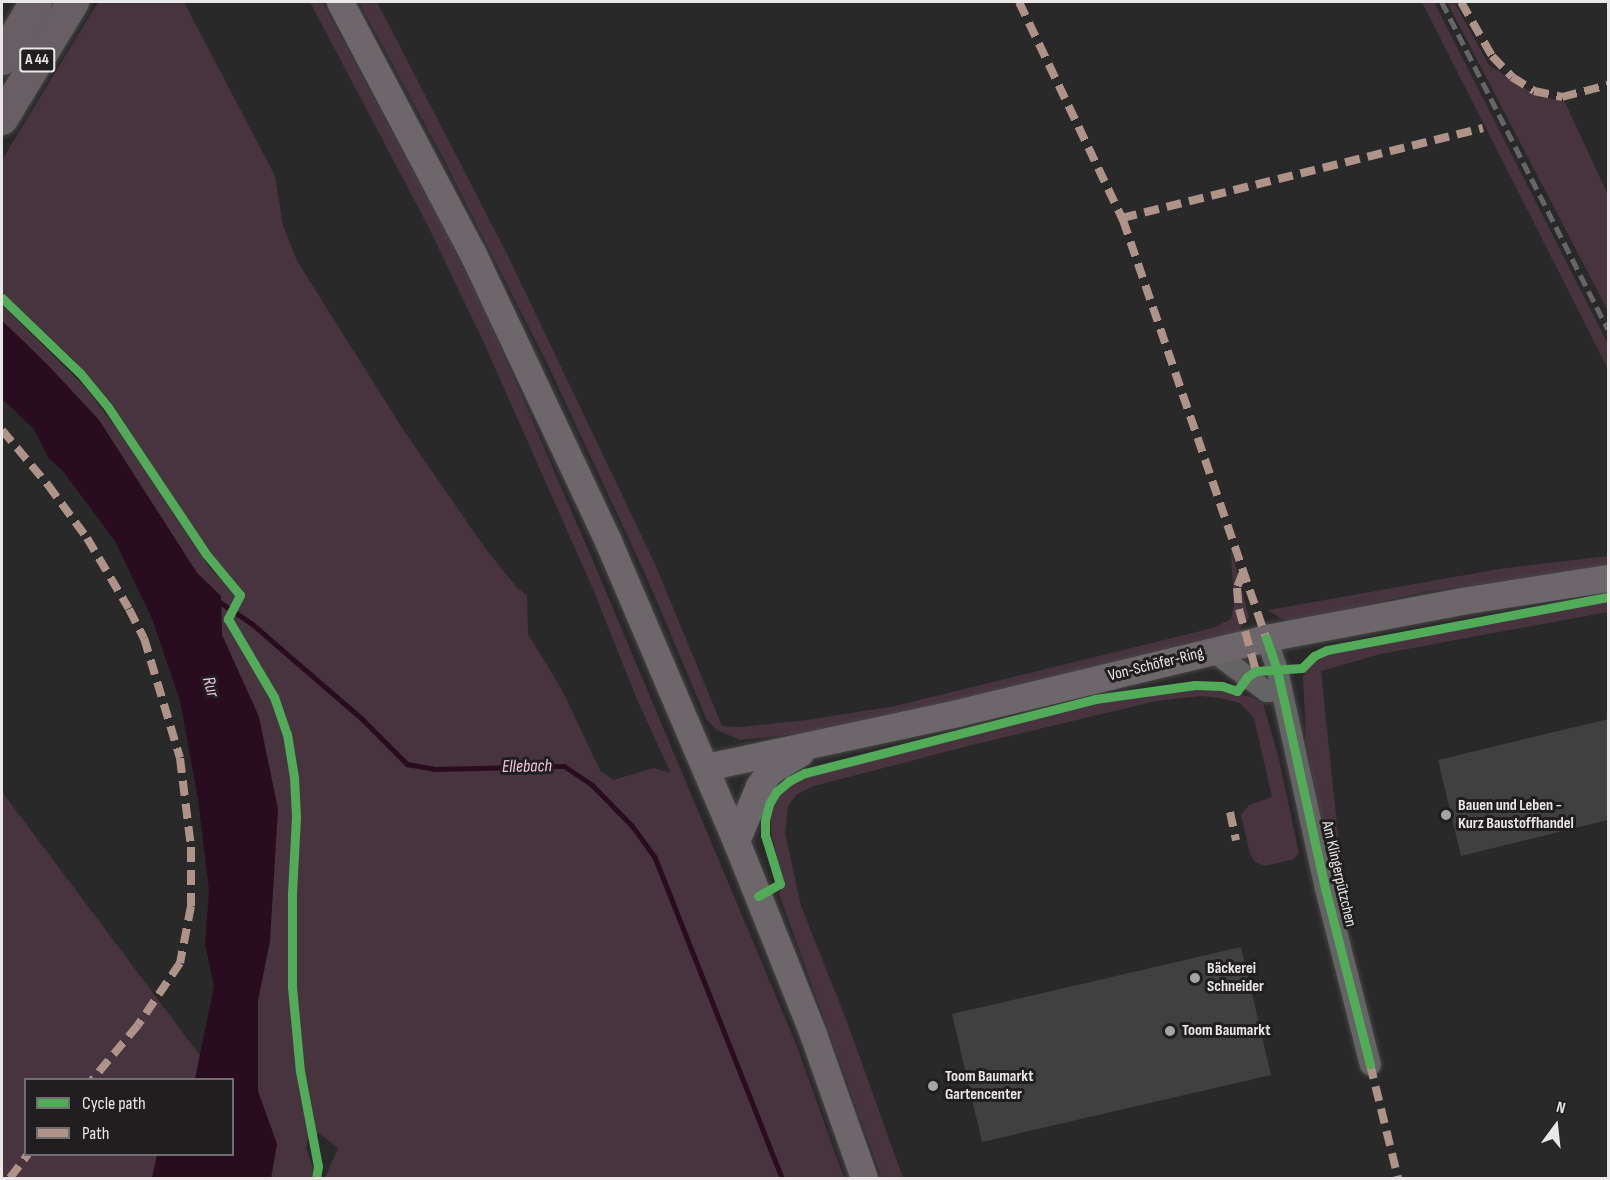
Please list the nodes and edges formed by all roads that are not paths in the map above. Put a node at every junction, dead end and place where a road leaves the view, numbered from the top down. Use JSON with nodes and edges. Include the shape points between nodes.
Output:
{"nodes":[{"id":1,"x":36,"y":2,"type":"edge"},
{"id":2,"x":73,"y":2,"type":"edge"},
{"id":3,"x":340,"y":2,"type":"edge"},
{"id":4,"x":2,"y":59,"type":"edge"},
{"id":5,"x":2,"y":119,"type":"edge"},
{"id":6,"x":1608,"y":578,"type":"edge"},
{"id":7,"x":1266,"y":638,"type":"junction"},
{"id":8,"x":1213,"y":651,"type":"junction"},
{"id":9,"x":1281,"y":690,"type":"junction"},
{"id":10,"x":810,"y":747,"type":"junction"},
{"id":11,"x":706,"y":767,"type":"junction"},
{"id":12,"x":736,"y":841,"type":"junction"},
{"id":13,"x":1370,"y":1064,"type":"dead end"},
{"id":14,"x":864,"y":1179,"type":"edge"}],
"edges":[{"from":1,"to":4,"type":"highway","number":"A 44"},
{"from":2,"to":5,"type":"highway","number":"A 44"},
{"from":3,"to":11,"type":"main road","via":[[472,252],[608,541]]},
{"from":6,"to":7,"type":"main road","name":"Von-Schöfer-Ring"},
{"from":7,"to":8,"type":"main road","name":"Von-Schöfer-Ring"},
{"from":7,"to":9,"type":"street","name":"Am Klingerpützchen"},
{"from":8,"to":9,"type":"street","via":[[1266,691]]},
{"from":8,"to":10,"type":"main road","name":"Von-Schöfer-Ring"},
{"from":9,"to":13,"type":"street","name":"Am Klingerpützchen","via":[[1325,888]]},
{"from":10,"to":11,"type":"main road","name":"Von-Schöfer-Ring"},
{"from":10,"to":12,"type":"main road","via":[[770,771],[749,806]]},
{"from":11,"to":12,"type":"main road"},
{"from":12,"to":14,"type":"main road","via":[[813,1034]]}]}
